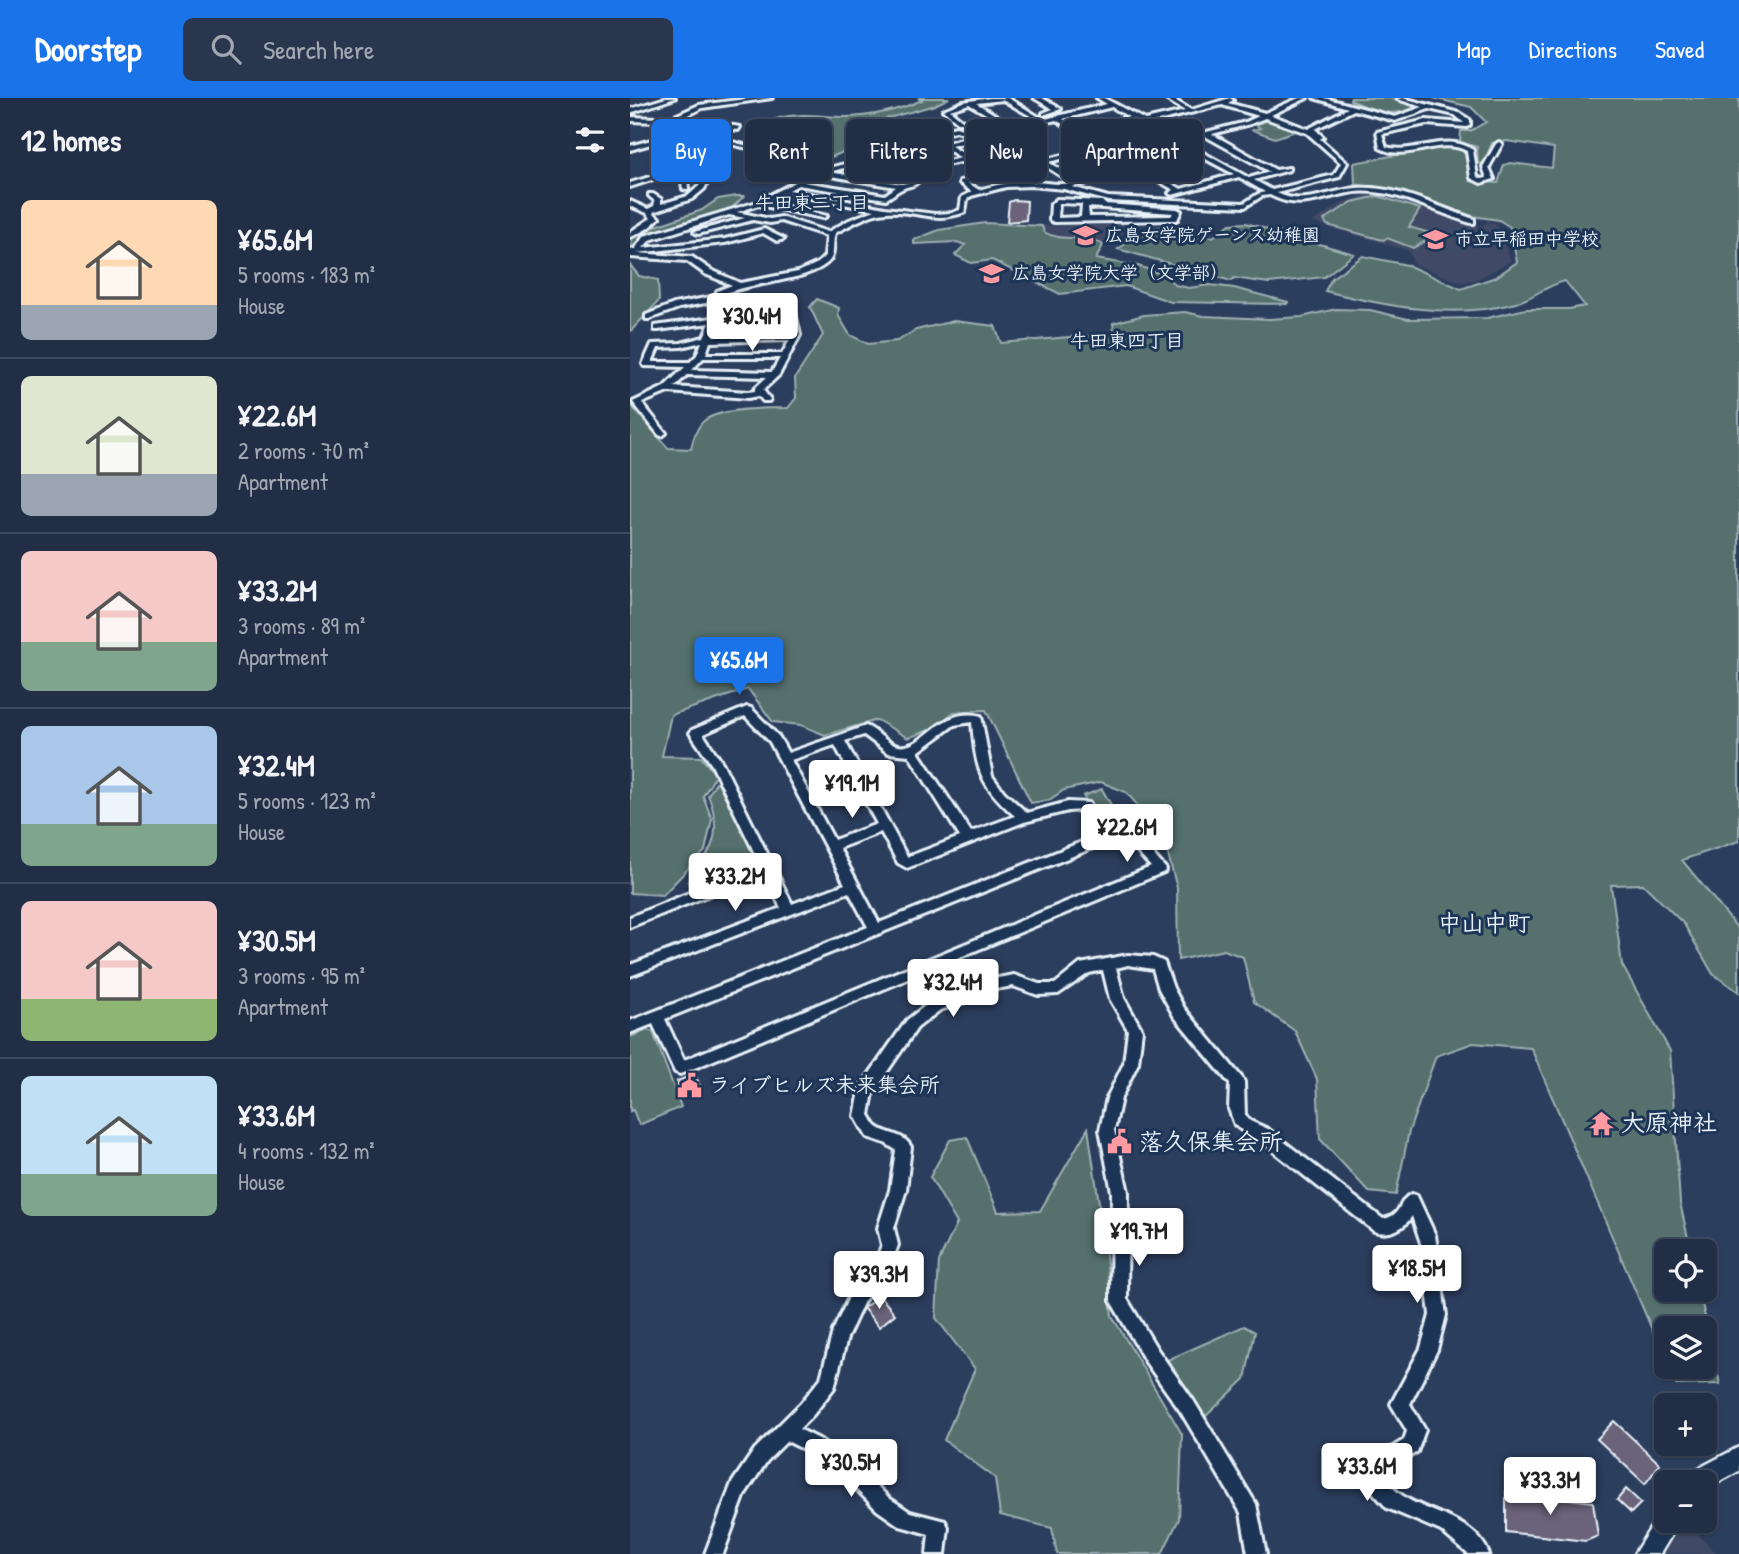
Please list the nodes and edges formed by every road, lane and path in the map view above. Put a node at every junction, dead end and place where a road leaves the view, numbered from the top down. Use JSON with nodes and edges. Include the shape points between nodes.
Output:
{"nodes":[{"id":1,"x":672,"y":98,"type":"edge"},
{"id":2,"x":769,"y":98,"type":"edge"},
{"id":3,"x":1004,"y":98,"type":"edge"},
{"id":4,"x":1037,"y":98,"type":"edge"},
{"id":5,"x":1100,"y":98,"type":"edge"},
{"id":6,"x":1167,"y":98,"type":"edge"},
{"id":7,"x":1209,"y":98,"type":"edge"},
{"id":8,"x":1234,"y":98,"type":"edge"},
{"id":9,"x":1304,"y":98,"type":"edge"},
{"id":10,"x":1317,"y":98,"type":"edge"},
{"id":11,"x":1400,"y":99,"type":"edge"},
{"id":12,"x":630,"y":103,"type":"edge"},
{"id":13,"x":655,"y":103,"type":"junction"},
{"id":14,"x":971,"y":103,"type":"junction"},
{"id":15,"x":1112,"y":104,"type":"junction"},
{"id":16,"x":1219,"y":104,"type":"junction"},
{"id":17,"x":645,"y":107,"type":"junction"},
{"id":18,"x":1428,"y":107,"type":"junction"},
{"id":19,"x":696,"y":108,"type":"junction"},
{"id":20,"x":1353,"y":108,"type":"junction"},
{"id":21,"x":630,"y":111,"type":"edge"},
{"id":22,"x":1191,"y":112,"type":"junction"},
{"id":23,"x":1411,"y":114,"type":"junction"},
{"id":24,"x":1267,"y":116,"type":"junction"},
{"id":25,"x":1036,"y":117,"type":"junction"},
{"id":26,"x":1136,"y":117,"type":"junction"},
{"id":27,"x":1057,"y":118,"type":"junction"},
{"id":28,"x":630,"y":119,"type":"edge"},
{"id":29,"x":674,"y":119,"type":"edge"},
{"id":30,"x":999,"y":119,"type":"edge"},
{"id":31,"x":1026,"y":119,"type":"edge"},
{"id":32,"x":1091,"y":119,"type":"edge"},
{"id":33,"x":1115,"y":119,"type":"edge"},
{"id":34,"x":1128,"y":119,"type":"edge"},
{"id":35,"x":1140,"y":119,"type":"edge"},
{"id":36,"x":1160,"y":119,"type":"edge"},
{"id":37,"x":1047,"y":120,"type":"edge"},
{"id":38,"x":1061,"y":120,"type":"edge"},
{"id":39,"x":651,"y":121,"type":"edge"},
{"id":40,"x":1472,"y":122,"type":"junction"},
{"id":41,"x":966,"y":123,"type":"edge"},
{"id":42,"x":731,"y":127,"type":"edge"},
{"id":43,"x":738,"y":128,"type":"dead end"},
{"id":44,"x":1206,"y":134,"type":"junction"},
{"id":45,"x":1203,"y":135,"type":"edge"},
{"id":46,"x":651,"y":142,"type":"edge"},
{"id":47,"x":1499,"y":144,"type":"dead end"},
{"id":48,"x":630,"y":148,"type":"edge"},
{"id":49,"x":952,"y":149,"type":"edge"},
{"id":50,"x":1329,"y":150,"type":"junction"},
{"id":51,"x":1203,"y":154,"type":"edge"},
{"id":52,"x":964,"y":156,"type":"joint"},
{"id":53,"x":952,"y":159,"type":"edge"},
{"id":54,"x":1047,"y":164,"type":"edge"},
{"id":55,"x":1287,"y":169,"type":"dead end"},
{"id":56,"x":1275,"y":172,"type":"junction"},
{"id":57,"x":832,"y":173,"type":"edge"},
{"id":58,"x":1239,"y":174,"type":"junction"},
{"id":59,"x":1248,"y":180,"type":"junction"},
{"id":60,"x":966,"y":181,"type":"edge"},
{"id":61,"x":707,"y":182,"type":"edge"},
{"id":62,"x":914,"y":182,"type":"edge"},
{"id":63,"x":1002,"y":182,"type":"edge"},
{"id":64,"x":1081,"y":182,"type":"edge"},
{"id":65,"x":1165,"y":182,"type":"edge"},
{"id":66,"x":797,"y":183,"type":"joint"},
{"id":67,"x":1077,"y":183,"type":"junction"},
{"id":68,"x":630,"y":185,"type":"edge"},
{"id":69,"x":1006,"y":185,"type":"junction"},
{"id":70,"x":901,"y":186,"type":"junction"},
{"id":71,"x":1065,"y":187,"type":"junction"},
{"id":72,"x":686,"y":189,"type":"dead end"},
{"id":73,"x":784,"y":191,"type":"junction"},
{"id":74,"x":1180,"y":191,"type":"junction"},
{"id":75,"x":977,"y":192,"type":"junction"},
{"id":76,"x":1270,"y":193,"type":"junction"},
{"id":77,"x":651,"y":195,"type":"dead end"},
{"id":78,"x":1108,"y":199,"type":"junction"},
{"id":79,"x":1157,"y":200,"type":"junction"},
{"id":80,"x":630,"y":203,"type":"edge"},
{"id":81,"x":759,"y":203,"type":"junction"},
{"id":82,"x":657,"y":206,"type":"junction"},
{"id":83,"x":885,"y":210,"type":"junction"},
{"id":84,"x":649,"y":212,"type":"junction"},
{"id":85,"x":731,"y":213,"type":"junction"},
{"id":86,"x":823,"y":216,"type":"dead end"},
{"id":87,"x":754,"y":218,"type":"junction"},
{"id":88,"x":1085,"y":220,"type":"junction"},
{"id":89,"x":1471,"y":221,"type":"dead end"},
{"id":90,"x":698,"y":232,"type":"dead end"},
{"id":91,"x":830,"y":234,"type":"junction"},
{"id":92,"x":630,"y":235,"type":"edge"},
{"id":93,"x":780,"y":239,"type":"dead end"},
{"id":94,"x":632,"y":252,"type":"edge"},
{"id":95,"x":738,"y":285,"type":"junction"},
{"id":96,"x":718,"y":301,"type":"junction"},
{"id":97,"x":649,"y":317,"type":"dead end"},
{"id":98,"x":792,"y":320,"type":"junction"},
{"id":99,"x":715,"y":321,"type":"junction"},
{"id":100,"x":658,"y":328,"type":"dead end"},
{"id":101,"x":795,"y":337,"type":"junction"},
{"id":102,"x":710,"y":339,"type":"junction"},
{"id":103,"x":701,"y":356,"type":"junction"},
{"id":104,"x":785,"y":356,"type":"junction"},
{"id":105,"x":692,"y":365,"type":"junction"},
{"id":106,"x":684,"y":372,"type":"junction"},
{"id":107,"x":775,"y":375,"type":"junction"},
{"id":108,"x":667,"y":389,"type":"junction"},
{"id":109,"x":764,"y":396,"type":"joint"},
{"id":110,"x":662,"y":433,"type":"dead end"},
{"id":111,"x":838,"y":740,"type":"junction"},
{"id":112,"x":912,"y":751,"type":"junction"},
{"id":113,"x":784,"y":758,"type":"junction"},
{"id":114,"x":1025,"y":818,"type":"junction"},
{"id":115,"x":884,"y":826,"type":"junction"},
{"id":116,"x":1107,"y":837,"type":"junction"},
{"id":117,"x":969,"y":840,"type":"junction"},
{"id":118,"x":831,"y":846,"type":"junction"},
{"id":119,"x":768,"y":866,"type":"junction"},
{"id":120,"x":852,"y":886,"type":"junction"},
{"id":121,"x":789,"y":910,"type":"junction"},
{"id":122,"x":630,"y":922,"type":"edge"},
{"id":123,"x":876,"y":930,"type":"junction"},
{"id":124,"x":1108,"y":964,"type":"junction"},
{"id":125,"x":630,"y":971,"type":"edge"},
{"id":126,"x":657,"y":1017,"type":"junction"},
{"id":127,"x":630,"y":1027,"type":"edge"},
{"id":128,"x":785,"y":1431,"type":"junction"},
{"id":129,"x":1739,"y":1458,"type":"edge"},
{"id":130,"x":1717,"y":1470,"type":"edge"},
{"id":131,"x":1660,"y":1533,"type":"edge"},
{"id":132,"x":714,"y":1554,"type":"edge"},
{"id":133,"x":936,"y":1554,"type":"edge"},
{"id":134,"x":1257,"y":1554,"type":"edge"},
{"id":135,"x":1480,"y":1554,"type":"edge"},
{"id":136,"x":1646,"y":1554,"type":"edge"}],
"edges":[{"from":1,"to":13,"type":"street"},
{"from":2,"to":19,"type":"street"},
{"from":3,"to":14,"type":"street"},
{"from":3,"to":25,"type":"street"},
{"from":4,"to":25,"type":"street","via":[[1058,111]]},
{"from":5,"to":15,"type":"street"},
{"from":6,"to":22,"type":"street"},
{"from":7,"to":16,"type":"street","via":[[1206,100]]},
{"from":8,"to":16,"type":"street"},
{"from":9,"to":24,"type":"street"},
{"from":10,"to":20,"type":"street"},
{"from":11,"to":18,"type":"street"},
{"from":12,"to":17,"type":"street"},
{"from":13,"to":17,"type":"street"},
{"from":13,"to":19,"type":"street"},
{"from":14,"to":30,"type":"street"},
{"from":14,"to":41,"type":"street","via":[[946,110]]},
{"from":15,"to":26,"type":"street"},
{"from":15,"to":27,"type":"street"},
{"from":16,"to":22,"type":"street"},
{"from":16,"to":24,"type":"street"},
{"from":17,"to":21,"type":"street"},
{"from":18,"to":23,"type":"street"},
{"from":18,"to":40,"type":"street"},
{"from":19,"to":29,"type":"street"},
{"from":20,"to":23,"type":"street","via":[[1395,119]]},
{"from":20,"to":50,"type":"street","via":[[1311,129]]},
{"from":22,"to":36,"type":"street"},
{"from":23,"to":40,"type":"street"},
{"from":24,"to":44,"type":"street"},
{"from":24,"to":50,"type":"street","via":[[1308,132]]},
{"from":25,"to":31,"type":"street"},
{"from":26,"to":34,"type":"street"},
{"from":26,"to":35,"type":"street"},
{"from":27,"to":37,"type":"street"},
{"from":27,"to":38,"type":"street"},
{"from":28,"to":39,"type":"street"},
{"from":32,"to":33,"type":"street","via":[[1107,115]]},
{"from":40,"to":47,"type":"street","via":[[1426,122],[1379,132],[1383,148],[1394,152],[1446,144],[1466,147],[1474,178],[1481,181],[1491,179],[1486,167]]},
{"from":42,"to":43,"type":"street"},
{"from":44,"to":45,"type":"street"},
{"from":44,"to":56,"type":"street"},
{"from":46,"to":48,"type":"street"},
{"from":49,"to":52,"type":"street"},
{"from":50,"to":76,"type":"street","via":[[1344,163],[1337,176]]},
{"from":51,"to":58,"type":"street"},
{"from":52,"to":53,"type":"street"},
{"from":54,"to":67,"type":"street"},
{"from":55,"to":56,"type":"street"},
{"from":56,"to":59,"type":"street"},
{"from":57,"to":70,"type":"street"},
{"from":58,"to":59,"type":"street"},
{"from":58,"to":74,"type":"street"},
{"from":59,"to":76,"type":"street"},
{"from":60,"to":75,"type":"street","via":[[962,182]]},
{"from":61,"to":82,"type":"street","via":[[683,203]]},
{"from":62,"to":70,"type":"street"},
{"from":63,"to":69,"type":"street"},
{"from":64,"to":67,"type":"street"},
{"from":65,"to":74,"type":"street"},
{"from":66,"to":70,"type":"street","via":[[886,197]]},
{"from":66,"to":73,"type":"street"},
{"from":67,"to":71,"type":"street"},
{"from":68,"to":72,"type":"street","via":[[668,173],[674,164],[689,164],[684,176]]},
{"from":69,"to":71,"type":"street"},
{"from":69,"to":75,"type":"street"},
{"from":71,"to":78,"type":"street"},
{"from":73,"to":81,"type":"street"},
{"from":73,"to":83,"type":"street"},
{"from":74,"to":79,"type":"street"},
{"from":75,"to":83,"type":"street","via":[[964,198],[963,211],[947,217]]},
{"from":76,"to":79,"type":"street","via":[[1245,205]]},
{"from":76,"to":89,"type":"street","via":[[1301,202],[1352,190],[1382,191]]},
{"from":77,"to":82,"type":"street","via":[[659,200]]},
{"from":78,"to":79,"type":"street"},
{"from":78,"to":88,"type":"street","via":[[1054,204],[1054,220]]},
{"from":80,"to":84,"type":"street"},
{"from":81,"to":85,"type":"street"},
{"from":81,"to":86,"type":"street"},
{"from":82,"to":84,"type":"street"},
{"from":83,"to":91,"type":"street"},
{"from":84,"to":92,"type":"street","via":[[654,221]]},
{"from":85,"to":87,"type":"street"},
{"from":85,"to":94,"type":"street","via":[[655,235]]},
{"from":87,"to":90,"type":"street"},
{"from":87,"to":91,"type":"street","via":[[781,219]]},
{"from":88,"to":88,"type":"street","via":[[1174,218],[1177,211],[1085,205]]},
{"from":91,"to":95,"type":"street","via":[[828,256],[822,263],[797,274]]},
{"from":93,"to":94,"type":"street","via":[[764,231],[725,241]]},
{"from":94,"to":95,"type":"street","via":[[689,258]]},
{"from":95,"to":96,"type":"street","via":[[720,293]]},
{"from":96,"to":97,"type":"street","via":[[677,306]]},
{"from":96,"to":98,"type":"street","via":[[789,304]]},
{"from":96,"to":99,"type":"street"},
{"from":98,"to":99,"type":"street"},
{"from":98,"to":101,"type":"street"},
{"from":99,"to":100,"type":"street"},
{"from":99,"to":102,"type":"street"},
{"from":101,"to":102,"type":"street"},
{"from":101,"to":104,"type":"street"},
{"from":102,"to":103,"type":"street"},
{"from":102,"to":105,"type":"street","via":[[655,346],[647,365]]},
{"from":103,"to":104,"type":"street"},
{"from":103,"to":105,"type":"street"},
{"from":104,"to":107,"type":"street"},
{"from":105,"to":106,"type":"street"},
{"from":106,"to":107,"type":"street"},
{"from":106,"to":108,"type":"street"},
{"from":107,"to":109,"type":"street","via":[[758,390]]},
{"from":108,"to":109,"type":"street"},
{"from":108,"to":110,"type":"street","via":[[637,402]]},
{"from":111,"to":112,"type":"street","via":[[866,730],[892,750]]},
{"from":111,"to":113,"type":"street"},
{"from":111,"to":115,"type":"street"},
{"from":112,"to":114,"type":"street","via":[[952,721],[965,716],[977,719],[982,769],[994,792]]},
{"from":112,"to":117,"type":"street"},
{"from":113,"to":118,"type":"street"},
{"from":113,"to":119,"type":"street","via":[[775,740],[747,711],[696,733],[718,764]]},
{"from":114,"to":116,"type":"street","via":[[1084,806]]},
{"from":114,"to":117,"type":"street"},
{"from":115,"to":117,"type":"street","via":[[907,863]]},
{"from":115,"to":118,"type":"street"},
{"from":116,"to":123,"type":"street"},
{"from":116,"to":126,"type":"street","via":[[1125,830],[1160,869],[680,1068]]},
{"from":118,"to":120,"type":"street"},
{"from":119,"to":121,"type":"street"},
{"from":119,"to":122,"type":"street"},
{"from":120,"to":121,"type":"street"},
{"from":120,"to":123,"type":"street"},
{"from":121,"to":125,"type":"street"},
{"from":123,"to":126,"type":"street"},
{"from":124,"to":128,"type":"street","via":[[1085,968],[1058,989],[1038,990],[1014,980],[982,986],[935,1006],[912,1024],[888,1057],[866,1090],[862,1116],[872,1132],[904,1147],[886,1228],[890,1245],[848,1316],[828,1382]]},
{"from":124,"to":134,"type":"street","via":[[1117,999],[1135,1030],[1131,1063],[1114,1098],[1107,1130],[1120,1192],[1119,1301],[1241,1492],[1250,1510]]},
{"from":124,"to":135,"type":"street","via":[[1128,960],[1159,966],[1179,1012],[1237,1082],[1236,1117],[1241,1125],[1263,1134],[1380,1226],[1403,1219],[1412,1201],[1433,1253],[1438,1314],[1424,1361],[1400,1404],[1416,1430],[1412,1446],[1371,1470],[1379,1489],[1408,1511],[1448,1525]]},
{"from":126,"to":127,"type":"street"},
{"from":128,"to":132,"type":"street","via":[[761,1455],[738,1489]]},
{"from":128,"to":133,"type":"street","via":[[850,1471],[906,1520],[939,1527]]},
{"from":129,"to":130,"type":"main road"},
{"from":131,"to":136,"type":"main road"}]}
